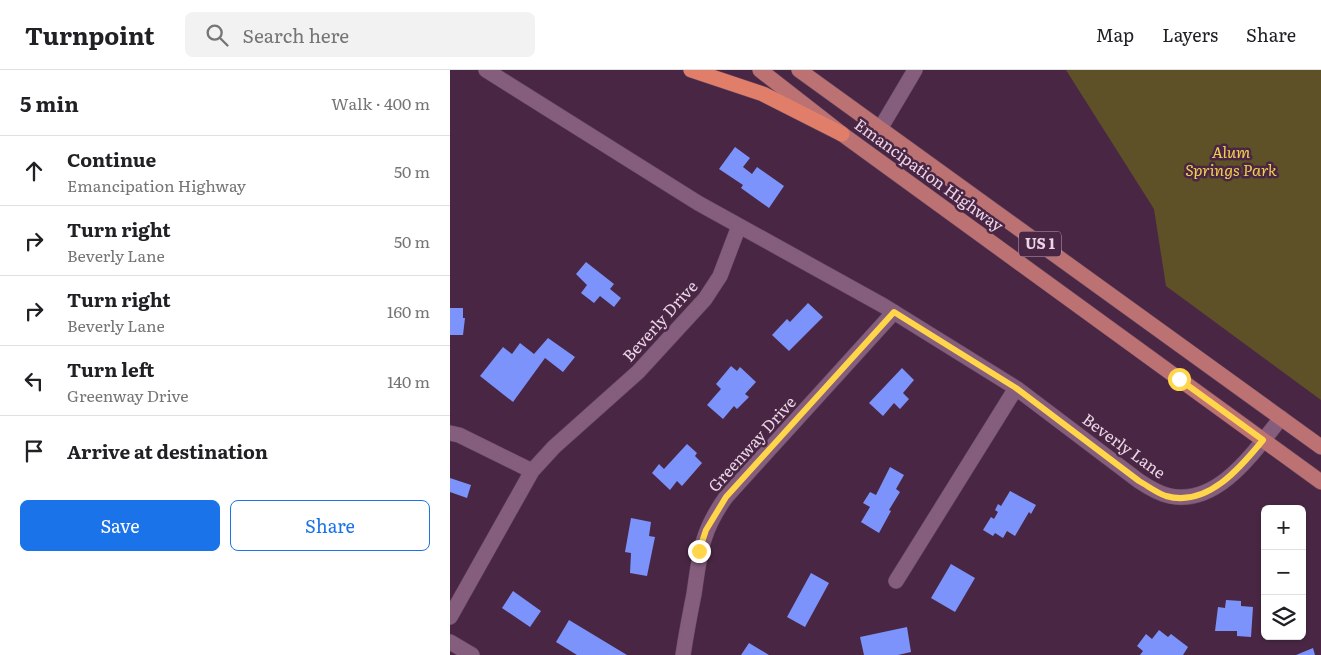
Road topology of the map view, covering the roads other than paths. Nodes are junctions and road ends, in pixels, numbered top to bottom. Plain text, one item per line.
1 (486, 70) edge
2 (691, 70) edge
3 (760, 70) edge
4 (799, 70) edge
5 (911, 71) edge
6 (880, 129) junction
7 (842, 134) junction
8 (739, 226) junction
9 (894, 312) junction
10 (1016, 388) junction
11 (1281, 418) junction
12 (450, 433) edge
13 (1263, 440) junction
14 (1321, 447) edge
15 (532, 471) junction
16 (1321, 482) edge
17 (896, 582) dead end
18 (450, 617) edge
19 (450, 642) edge
20 (472, 655) edge
21 (682, 655) edge

1 - 8 street
2 - 7 highway
3 - 7 main road, Emancipation Highway / US 1
4 - 6 main road, Emancipation Highway / US 1
5 - 6 street
6 - 11 main road, Emancipation Highway / US 1
7 - 13 main road, Emancipation Highway / US 1
8 - 9 street, Beverly Lane
8 - 15 street, Beverly Drive
9 - 10 street, Beverly Lane
9 - 21 street, Greenway Drive
10 - 13 street, Beverly Lane
10 - 17 street
11 - 13 street, Beverly Lane
11 - 14 main road, Emancipation Highway / US 1
12 - 15 street
13 - 16 main road, Emancipation Highway / US 1
15 - 18 street, Beverly Drive
19 - 20 street

